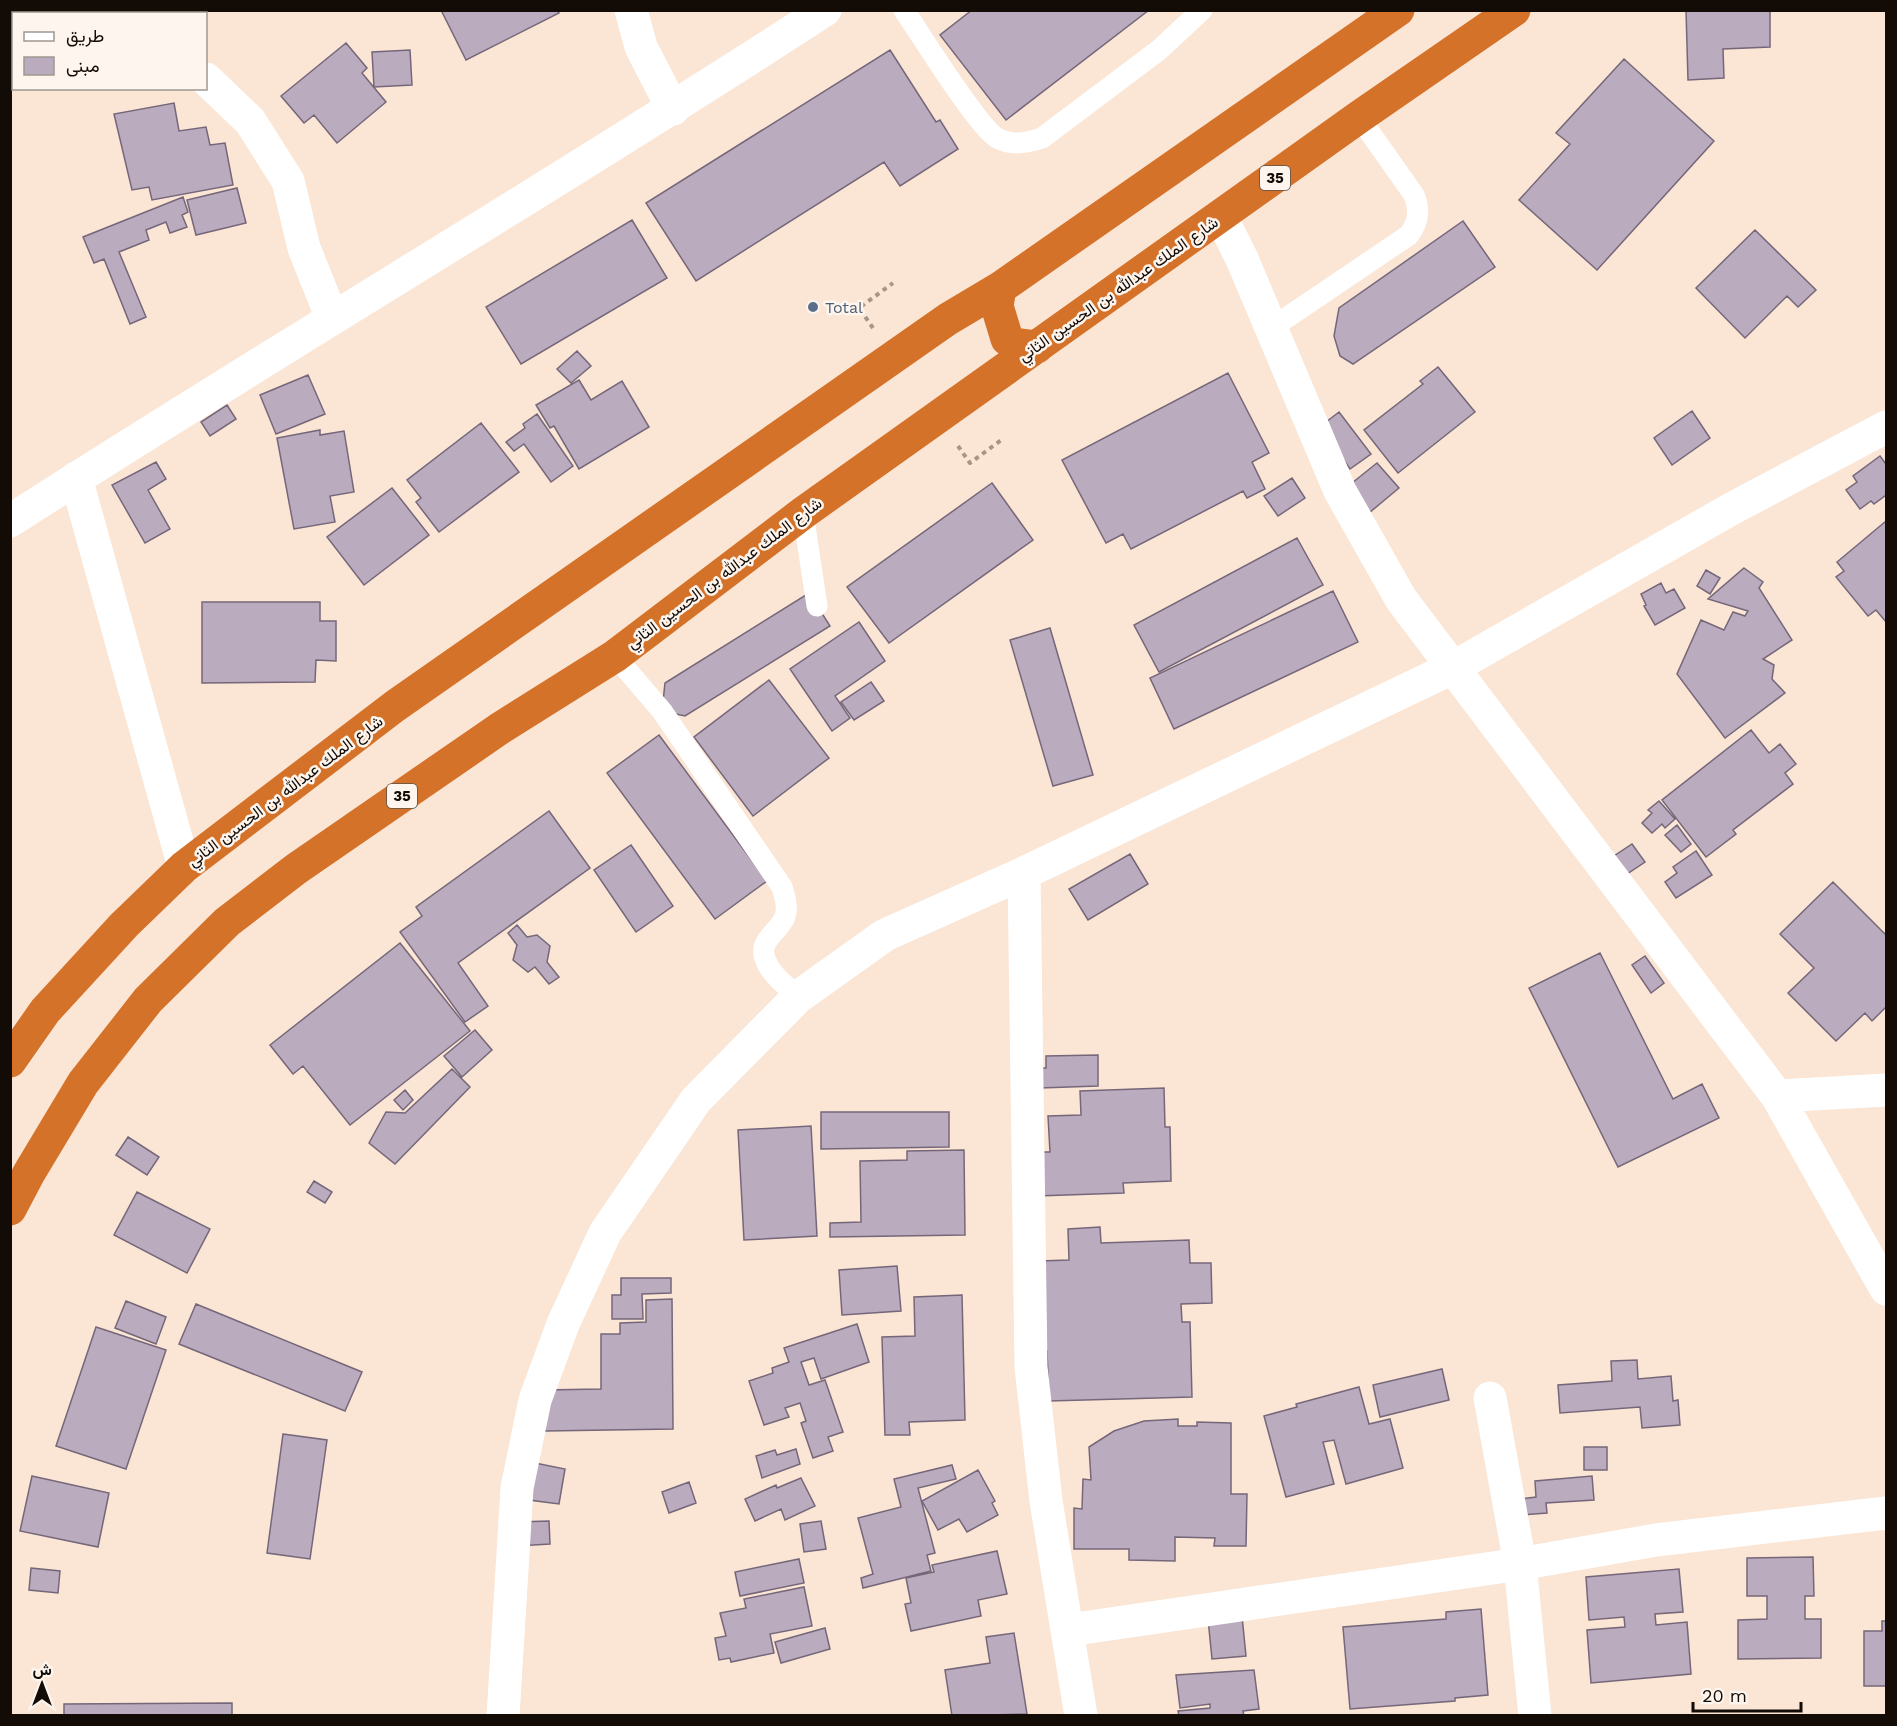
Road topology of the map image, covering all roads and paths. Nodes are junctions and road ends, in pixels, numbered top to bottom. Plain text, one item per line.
1 (631, 10) edge
2 (825, 10) edge
3 (903, 10) edge
4 (1202, 10) edge
5 (1398, 10) edge
6 (1514, 10) edge
7 (1373, 21) edge
8 (207, 80) edge
9 (673, 109) junction
10 (1359, 117) junction
11 (1221, 217) junction
12 (893, 283) dead end
13 (1000, 288) junction
14 (859, 308) dead end
15 (332, 318) junction
16 (1270, 329) junction
17 (1037, 346) junction
18 (1887, 427) edge
19 (1004, 438) dead end
20 (970, 463) dead end
21 (76, 478) junction
22 (803, 513) junction
23 (10, 520) edge
24 (818, 606) dead end
25 (615, 656) junction
26 (1454, 667) junction
27 (184, 867) junction
28 (1024, 873) junction
29 (798, 997) junction
30 (10, 1061) edge
31 (1887, 1090) edge
32 (1777, 1096) junction
33 (10, 1209) edge
34 (1887, 1289) edge
35 (1490, 1398) dead end
36 (1887, 1513) edge
37 (1520, 1564) junction
38 (1069, 1630) junction
39 (503, 1716) edge
40 (1080, 1716) edge
41 (1536, 1716) edge

1 - 9 street
2 - 9 street
3 - 4 lane
5 - 7 highway, شارع الملك عبدالله بن الحسين الثاني
6 - 10 highway, شارع الملك عبدالله بن الحسين الثاني / 35
7 - 13 highway, شارع الملك عبدالله بن الحسين الثاني
8 - 15 street
9 - 15 street
10 - 11 highway, شارع الملك عبدالله بن الحسين الثاني / 35
10 - 16 lane
11 - 16 street
11 - 17 highway, شارع الملك عبدالله بن الحسين الثاني / 35
12 - 14 path
13 - 17 highway
13 - 27 highway, شارع الملك عبدالله بن الحسين الثاني
15 - 21 street
16 - 26 street
17 - 22 highway, شارع الملك عبدالله بن الحسين الثاني / 35
18 - 26 street
19 - 20 path
21 - 23 street
21 - 27 street
22 - 24 lane
22 - 25 highway, شارع الملك عبدالله بن الحسين الثاني / 35
25 - 29 lane
25 - 33 highway, شارع الملك عبدالله بن الحسين الثاني / 35
26 - 28 street
26 - 32 street
27 - 30 highway, شارع الملك عبدالله بن الحسين الثاني
28 - 29 street
28 - 38 street
29 - 39 street
31 - 32 street
32 - 34 street
35 - 37 street
36 - 37 street
37 - 38 street
37 - 41 street
38 - 40 street

